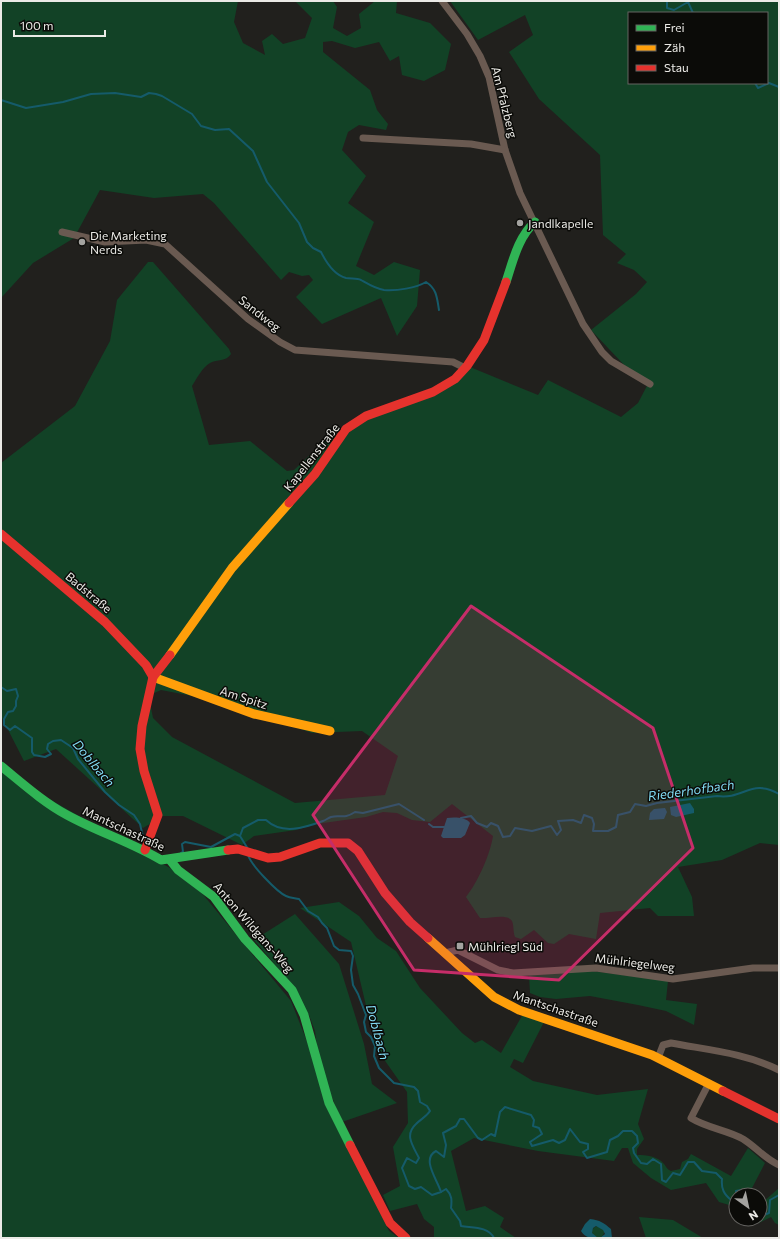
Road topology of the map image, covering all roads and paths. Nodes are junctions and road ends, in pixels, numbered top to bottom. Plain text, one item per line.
1 (442, 1) edge
2 (363, 138) dead end
3 (505, 150) junction
4 (535, 222) junction
5 (62, 232) dead end
6 (465, 368) junction
7 (650, 384) dead end
8 (1, 534) edge
9 (153, 677) junction
10 (330, 731) dead end
11 (1, 766) edge
12 (145, 850) junction
13 (170, 860) junction
14 (445, 953) junction
15 (779, 968) edge
16 (658, 1058) junction
17 (779, 1070) edge
18 (709, 1083) junction
19 (779, 1119) edge
20 (779, 1165) edge
21 (406, 1238) edge

1 - 3 street, Am Pfalzberg
2 - 3 street, Am Pfalzberg
3 - 4 street, Am Pfalzberg
4 - 6 street, Kapellenstraße
4 - 7 street
5 - 6 street, Sandweg
6 - 9 street, Kapellenstraße
8 - 9 street, Badstraße
9 - 10 street, Am Spitz
9 - 12 street, Kapellenstraße
11 - 12 street, Mantschastraße
12 - 13 street, Mantschastraße
13 - 14 street, Mantschastraße
13 - 21 street, Anton Wildgans-Weg
14 - 15 street, Mühlriegelweg
14 - 16 street, Mantschastraße
16 - 17 street
16 - 18 street, Mantschastraße
18 - 19 street, Mantschastraße
18 - 20 street

